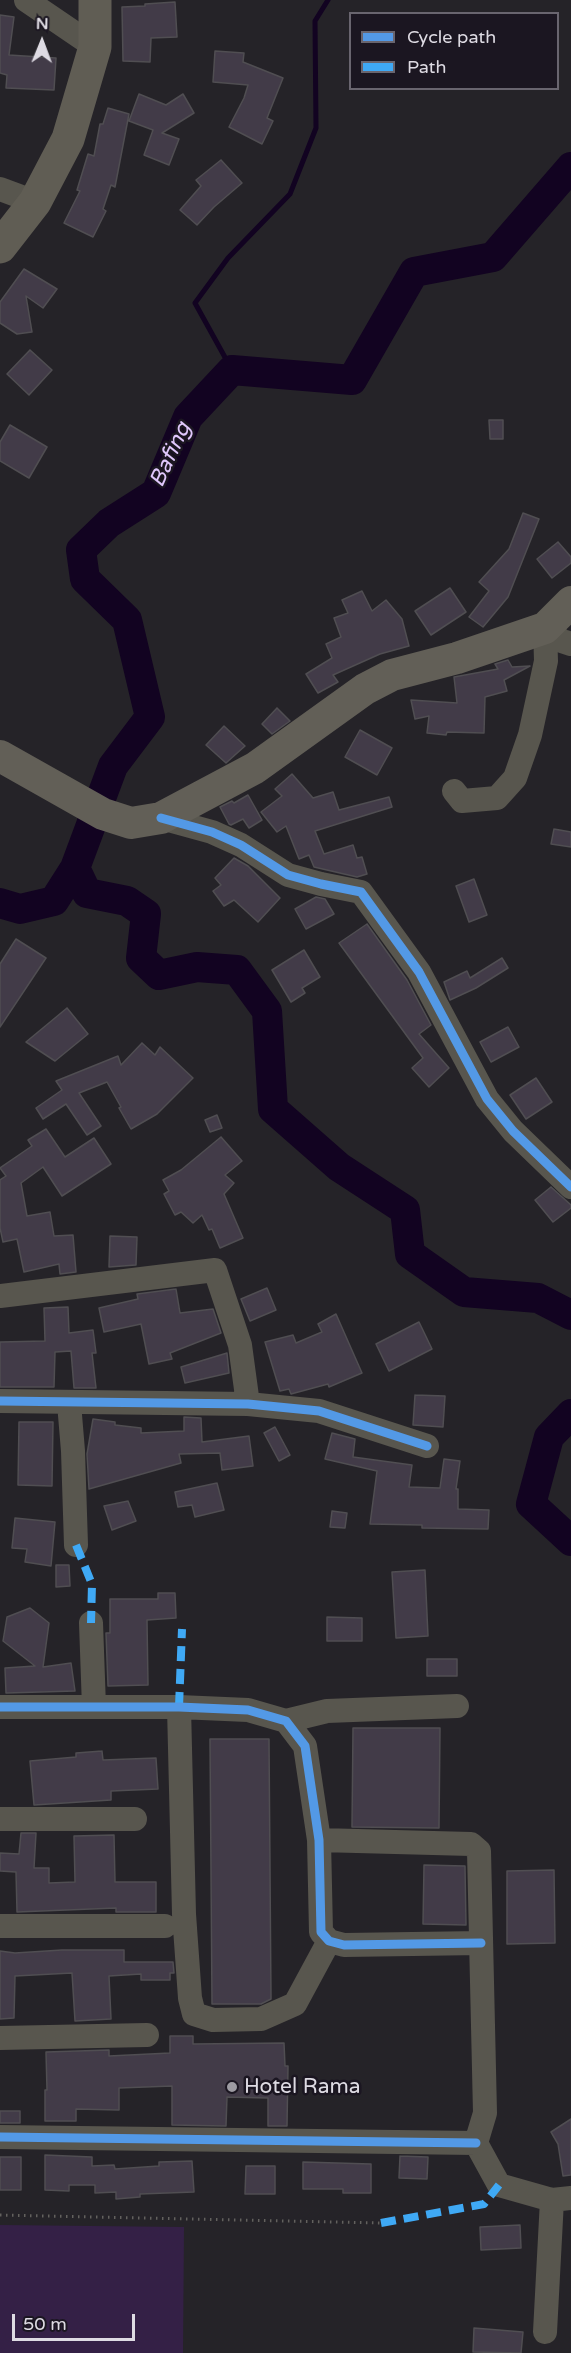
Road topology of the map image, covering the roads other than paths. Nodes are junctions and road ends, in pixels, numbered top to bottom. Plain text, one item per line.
1 (26, 0) edge
2 (95, 0) edge
3 (95, 47) junction
4 (0, 189) edge
5 (35, 202) junction
6 (0, 247) edge
7 (563, 611) edge
8 (571, 644) edge
9 (0, 756) edge
10 (454, 791) dead end
11 (161, 818) junction
12 (571, 1187) edge
13 (0, 1296) edge
14 (0, 1401) edge
15 (69, 1403) junction
16 (248, 1404) junction
17 (427, 1446) dead end
18 (76, 1545) dead end
19 (91, 1623) dead end
20 (457, 1706) dead end
21 (0, 1707) edge
22 (93, 1707) junction
23 (179, 1707) junction
24 (286, 1721) junction
25 (135, 1819) dead end
26 (0, 1820) edge
27 (319, 1840) junction
28 (0, 1926) edge
29 (165, 1926) dead end
30 (329, 1941) junction
31 (481, 1943) junction
32 (147, 2035) dead end
33 (0, 2038) edge
34 (0, 2137) edge
35 (476, 2143) junction
36 (562, 2199) edge
37 (545, 2332) dead end

1 - 3 street
2 - 3 highway
3 - 5 highway
4 - 5 street
5 - 6 highway
7 - 8 street
7 - 10 street
7 - 11 main road
9 - 11 main road
11 - 12 street
13 - 16 street
14 - 15 street
15 - 16 street
15 - 18 street
16 - 17 street
19 - 22 street
20 - 24 street
21 - 22 street
22 - 23 street
23 - 24 street
23 - 30 street
24 - 27 street
25 - 26 street
27 - 30 street
27 - 31 street
28 - 29 street
30 - 31 street
31 - 35 street
32 - 33 street
34 - 35 street
35 - 36 street
36 - 37 street

